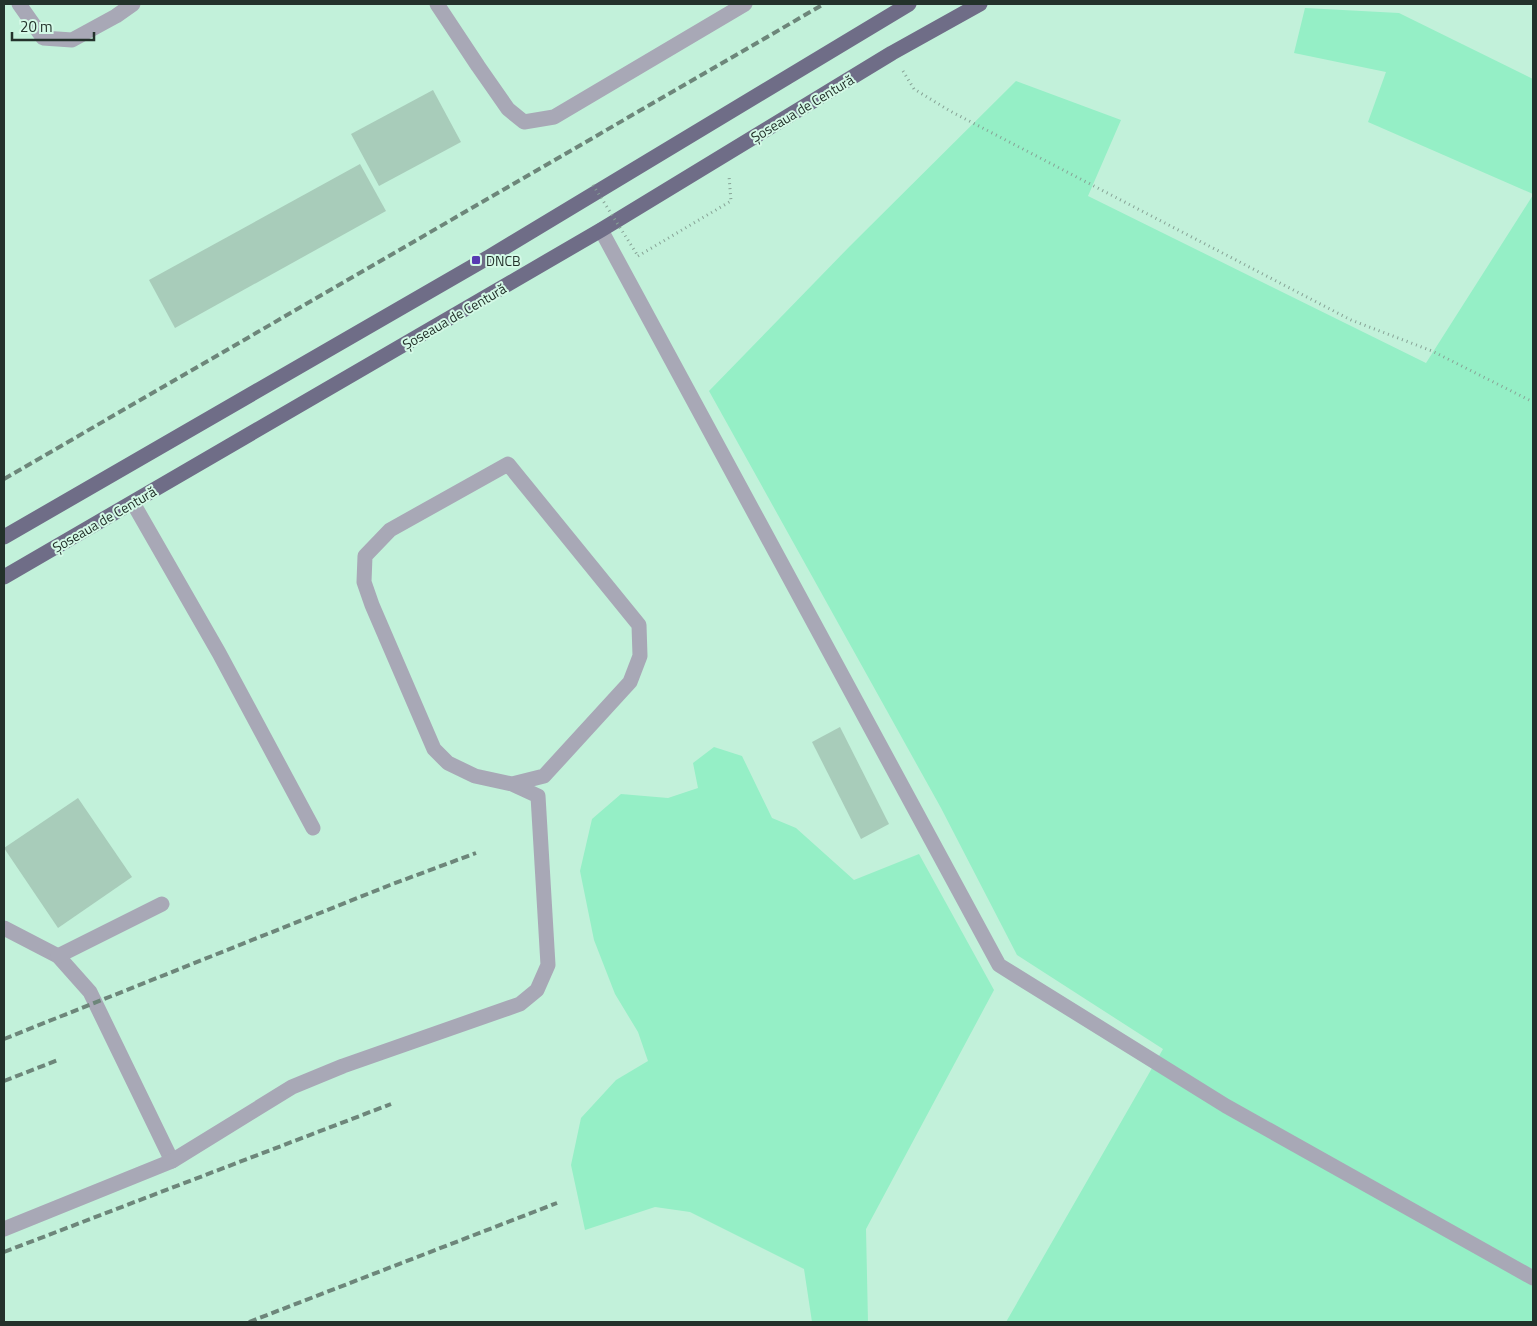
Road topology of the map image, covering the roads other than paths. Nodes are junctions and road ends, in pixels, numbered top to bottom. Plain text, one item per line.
1 (19, 4) edge
2 (133, 4) edge
3 (437, 4) edge
4 (745, 4) edge
5 (909, 4) edge
6 (980, 4) edge
7 (602, 230) junction
8 (133, 503) junction
9 (4, 537) edge
10 (4, 577) edge
11 (512, 784) junction
12 (313, 828) dead end
13 (162, 904) dead end
14 (4, 928) edge
15 (58, 956) junction
16 (172, 1161) junction
17 (4, 1229) edge
18 (1533, 1278) edge

1 - 2 lane
3 - 4 lane
5 - 9 main road
6 - 7 main road, Șoseaua de Centură
7 - 8 main road, Șoseaua de Centură
7 - 18 lane
8 - 10 main road, Șoseaua de Centură
8 - 12 lane
11 - 11 lane
11 - 16 lane
13 - 15 lane
14 - 15 lane
15 - 16 lane
16 - 17 lane

